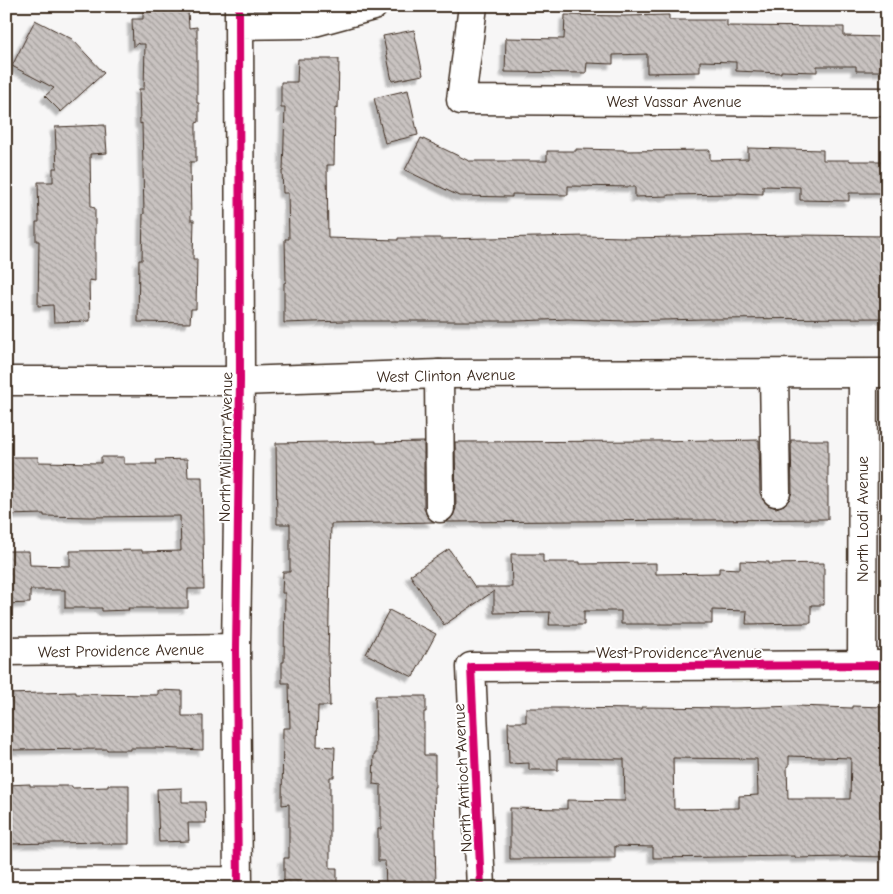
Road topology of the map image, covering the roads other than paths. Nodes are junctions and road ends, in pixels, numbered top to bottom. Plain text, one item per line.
1 (373, 6) edge
2 (473, 6) edge
3 (239, 16) edge
4 (887, 102) edge
5 (439, 374) junction
6 (774, 374) junction
7 (875, 374) edge
8 (6, 381) edge
9 (240, 381) junction
10 (776, 492) dead end
11 (440, 508) dead end
12 (236, 648) junction
13 (6, 651) edge
14 (874, 665) edge
15 (471, 666) joint
16 (6, 882) edge
17 (238, 884) edge
18 (481, 888) edge

1 - 3 street
2 - 4 street, West Vassar Avenue
3 - 9 street, North Milburn Avenue
5 - 6 street, West Clinton Avenue
5 - 9 street, West Clinton Avenue
5 - 11 street
6 - 7 street, West Clinton Avenue
6 - 10 street
7 - 14 street, North Lodi Avenue
8 - 9 street, West Clinton Avenue
9 - 12 street, North Milburn Avenue
12 - 13 street, West Providence Avenue
12 - 17 street, North Milburn Avenue
14 - 15 street, West Providence Avenue
15 - 18 street, North Antioch Avenue
16 - 17 street

